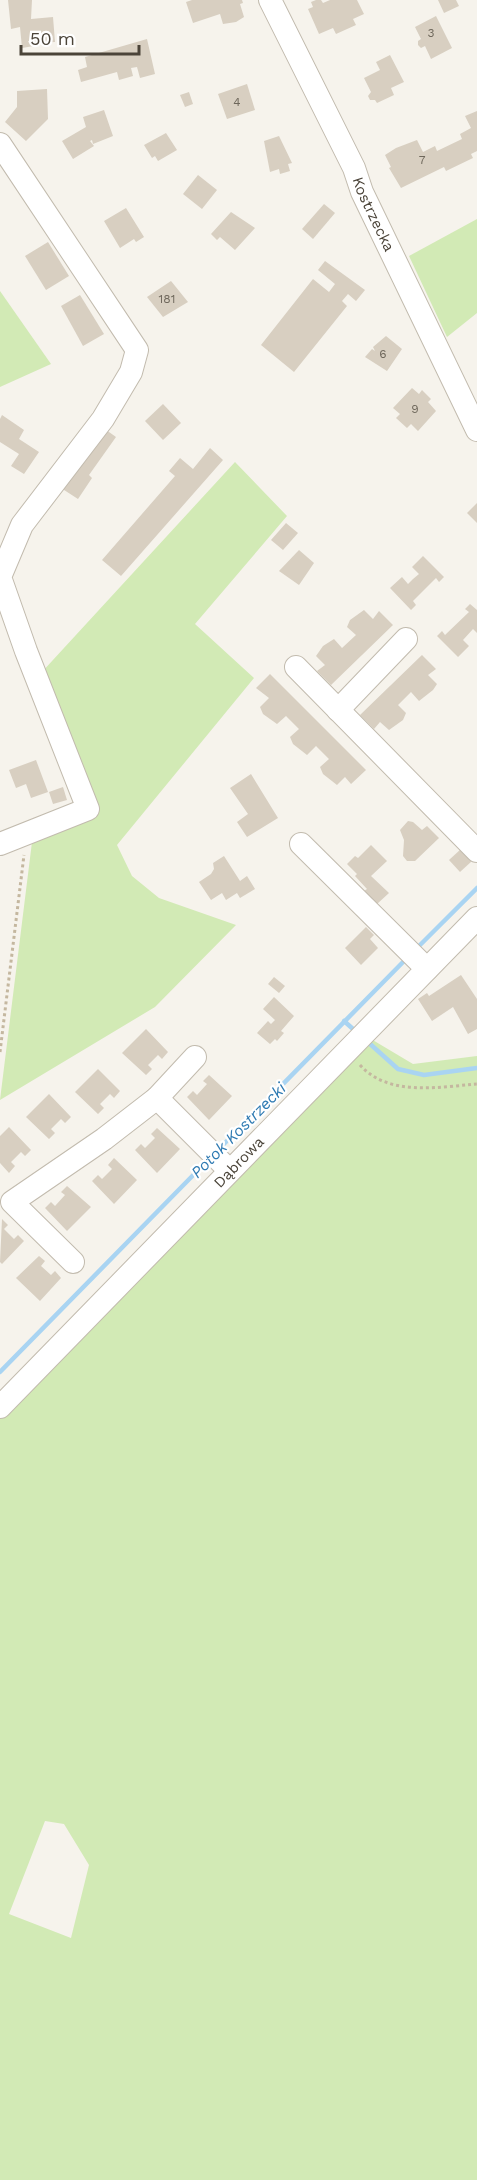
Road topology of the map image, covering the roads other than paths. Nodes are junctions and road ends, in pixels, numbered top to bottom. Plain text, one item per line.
1 (270, 0) edge
2 (0, 144) edge
3 (477, 430) edge
4 (0, 577) edge
5 (406, 639) dead end
6 (296, 668) dead end
7 (338, 710) junction
8 (0, 844) edge
9 (301, 844) dead end
10 (477, 851) edge
11 (477, 918) edge
12 (417, 958) junction
13 (195, 1057) dead end
14 (157, 1098) junction
15 (219, 1160) junction
16 (6, 1197) edge
17 (73, 1262) dead end
18 (0, 1407) edge

1 - 3 street, Kostrzecka
2 - 4 street
4 - 8 street
5 - 7 street
6 - 7 street
7 - 10 street
9 - 12 street
11 - 12 street, Dąbrowa
12 - 15 street, Dąbrowa
13 - 14 street
14 - 15 street
14 - 16 street
15 - 18 street, Dąbrowa
16 - 17 street

